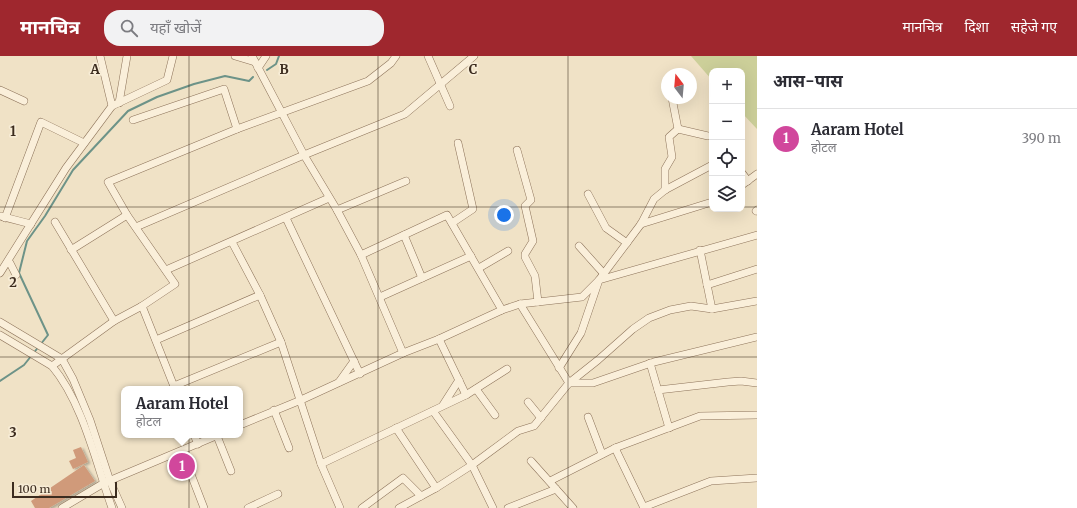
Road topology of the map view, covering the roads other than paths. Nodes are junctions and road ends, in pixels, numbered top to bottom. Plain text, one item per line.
1 (100, 56) edge
2 (127, 56) edge
3 (173, 56) edge
4 (235, 56) edge
5 (266, 56) edge
6 (396, 56) edge
7 (428, 56) edge
8 (471, 57) edge
9 (255, 62) edge
10 (441, 84) junction
11 (0, 90) edge
12 (24, 101) dead end
13 (673, 104) edge
14 (116, 105) junction
15 (450, 106) dead end
16 (280, 112) junction
17 (133, 120) dead end
18 (237, 129) junction
19 (678, 129) junction
20 (708, 136) dead end
21 (84, 143) junction
22 (458, 143) dead end
23 (517, 150) dead end
24 (304, 155) junction
25 (709, 166) edge
26 (757, 174) edge
27 (406, 181) dead end
28 (745, 183) edge
29 (665, 190) junction
30 (588, 194) dead end
31 (329, 198) junction
32 (709, 203) edge
33 (337, 210) junction
34 (127, 215) junction
35 (3, 217) edge
36 (286, 218) junction
37 (54, 222) dead end
38 (452, 223) junction
39 (31, 224) junction
40 (641, 224) junction
41 (136, 227) junction
42 (404, 235) junction
43 (757, 235) edge
44 (232, 242) junction
45 (626, 243) junction
46 (579, 246) dead end
47 (71, 250) junction
48 (700, 250) junction
49 (508, 251) dead end
50 (361, 255) junction
51 (471, 256) junction
52 (8, 262) junction
53 (479, 268) junction
54 (757, 269) edge
55 (166, 270) junction
56 (0, 273) edge
57 (16, 275) dead end
58 (602, 277) junction
59 (422, 278) junction
60 (707, 285) junction
61 (260, 295) junction
62 (380, 297) junction
63 (757, 301) edge
64 (538, 302) junction
65 (520, 304) junction
66 (142, 306) junction
67 (712, 309) junction
68 (502, 310) junction
69 (114, 321) junction
70 (0, 322) edge
71 (0, 335) edge
72 (757, 337) edge
73 (439, 339) junction
74 (156, 340) junction
75 (281, 342) junction
76 (403, 353) junction
77 (62, 359) junction
78 (354, 361) junction
79 (650, 363) junction
80 (52, 366) junction
81 (507, 369) dead end
82 (561, 370) junction
83 (360, 374) junction
84 (459, 380) junction
85 (338, 383) junction
86 (569, 383) junction
87 (757, 383) edge
88 (174, 386) edge
89 (176, 386) edge
90 (476, 389) junction
91 (658, 390) junction
92 (466, 395) junction
93 (301, 400) junction
94 (528, 402) dead end
95 (442, 406) junction
96 (274, 410) junction
97 (433, 411) junction
98 (495, 415) dead end
99 (757, 415) edge
100 (588, 417) dead end
101 (540, 418) junction
102 (243, 424) edge
103 (396, 428) junction
104 (669, 428) junction
105 (195, 438) edge
106 (211, 438) edge
107 (219, 438) edge
108 (198, 444) junction
109 (289, 448) dead end
110 (615, 448) junction
111 (182, 451) junction
112 (602, 454) junction
113 (531, 462) dead end
114 (321, 464) junction
115 (472, 465) junction
116 (231, 471) dead end
117 (757, 478) edge
118 (550, 481) junction
119 (107, 482) junction
120 (436, 488) junction
121 (556, 490) junction
122 (278, 494) dead end
123 (421, 496) junction
124 (492, 506) edge
125 (644, 507) edge
126 (62, 508) edge
127 (112, 508) edge
128 (122, 508) edge
129 (204, 508) edge
130 (248, 508) edge
131 (340, 508) edge
132 (362, 508) edge
133 (399, 508) edge
134 (510, 508) edge
135 (573, 508) edge

1 - 14 street
2 - 14 street
3 - 14 street
4 - 9 street
5 - 9 street
6 - 16 street
7 - 10 street
8 - 10 street
9 - 16 street
10 - 15 street
10 - 24 street
11 - 12 street
13 - 19 street
14 - 21 street
16 - 18 street
16 - 24 street
17 - 18 street
18 - 34 street
19 - 20 street
19 - 29 street
21 - 35 street
21 - 39 street
22 - 38 street
23 - 64 street
24 - 31 street
24 - 41 street
25 - 29 street
26 - 28 street
27 - 33 street
29 - 40 street
30 - 45 street
31 - 33 street
31 - 36 street
32 - 40 street
33 - 50 street
34 - 41 street
34 - 47 street
35 - 39 street
36 - 44 street
36 - 78 street
37 - 47 street
38 - 42 street
38 - 51 street
39 - 52 street
40 - 45 street
41 - 55 street
42 - 50 street
42 - 59 street
43 - 48 street
44 - 55 street
44 - 61 street
45 - 58 street
46 - 58 street
47 - 69 street
48 - 58 street
48 - 60 street
49 - 53 street
50 - 62 street
51 - 53 street
51 - 59 street
52 - 56 street
52 - 57 street
53 - 68 street
54 - 60 street
55 - 66 street
58 - 64 street
58 - 82 street
59 - 62 street
60 - 67 street
61 - 74 street
61 - 75 street
62 - 76 street
63 - 67 street
64 - 65 street
65 - 68 street
65 - 82 street
66 - 69 street
66 - 74 street
67 - 86 street
68 - 73 street
69 - 77 street
70 - 77 street
71 - 80 street
72 - 79 street
73 - 76 street
73 - 84 street
74 - 88 street
75 - 89 street
75 - 93 street
76 - 83 street
77 - 80 street
77 - 119 street
78 - 83 street
78 - 85 street
79 - 86 street
79 - 91 street
80 - 119 street
81 - 90 street
82 - 86 street
83 - 85 street
84 - 92 street
84 - 95 street
85 - 93 street
86 - 101 street
87 - 91 street
90 - 92 street
90 - 98 street
91 - 104 street
92 - 95 street
93 - 96 street
93 - 114 street
94 - 101 street
95 - 97 street
96 - 102 street
96 - 109 street
97 - 103 street
97 - 115 street
99 - 104 street
100 - 112 street
101 - 115 street
103 - 114 street
103 - 120 street
104 - 110 street
105 - 108 street
106 - 108 street
107 - 116 street
108 - 111 street
110 - 112 street
110 - 125 street
111 - 119 street
111 - 129 street
112 - 118 street
113 - 118 street
114 - 131 street
115 - 120 street
115 - 124 street
117 - 125 street
118 - 121 street
119 - 126 street
119 - 127 street
119 - 128 street
120 - 123 street
121 - 134 street
121 - 135 street
122 - 130 street
123 - 132 street
123 - 133 street

